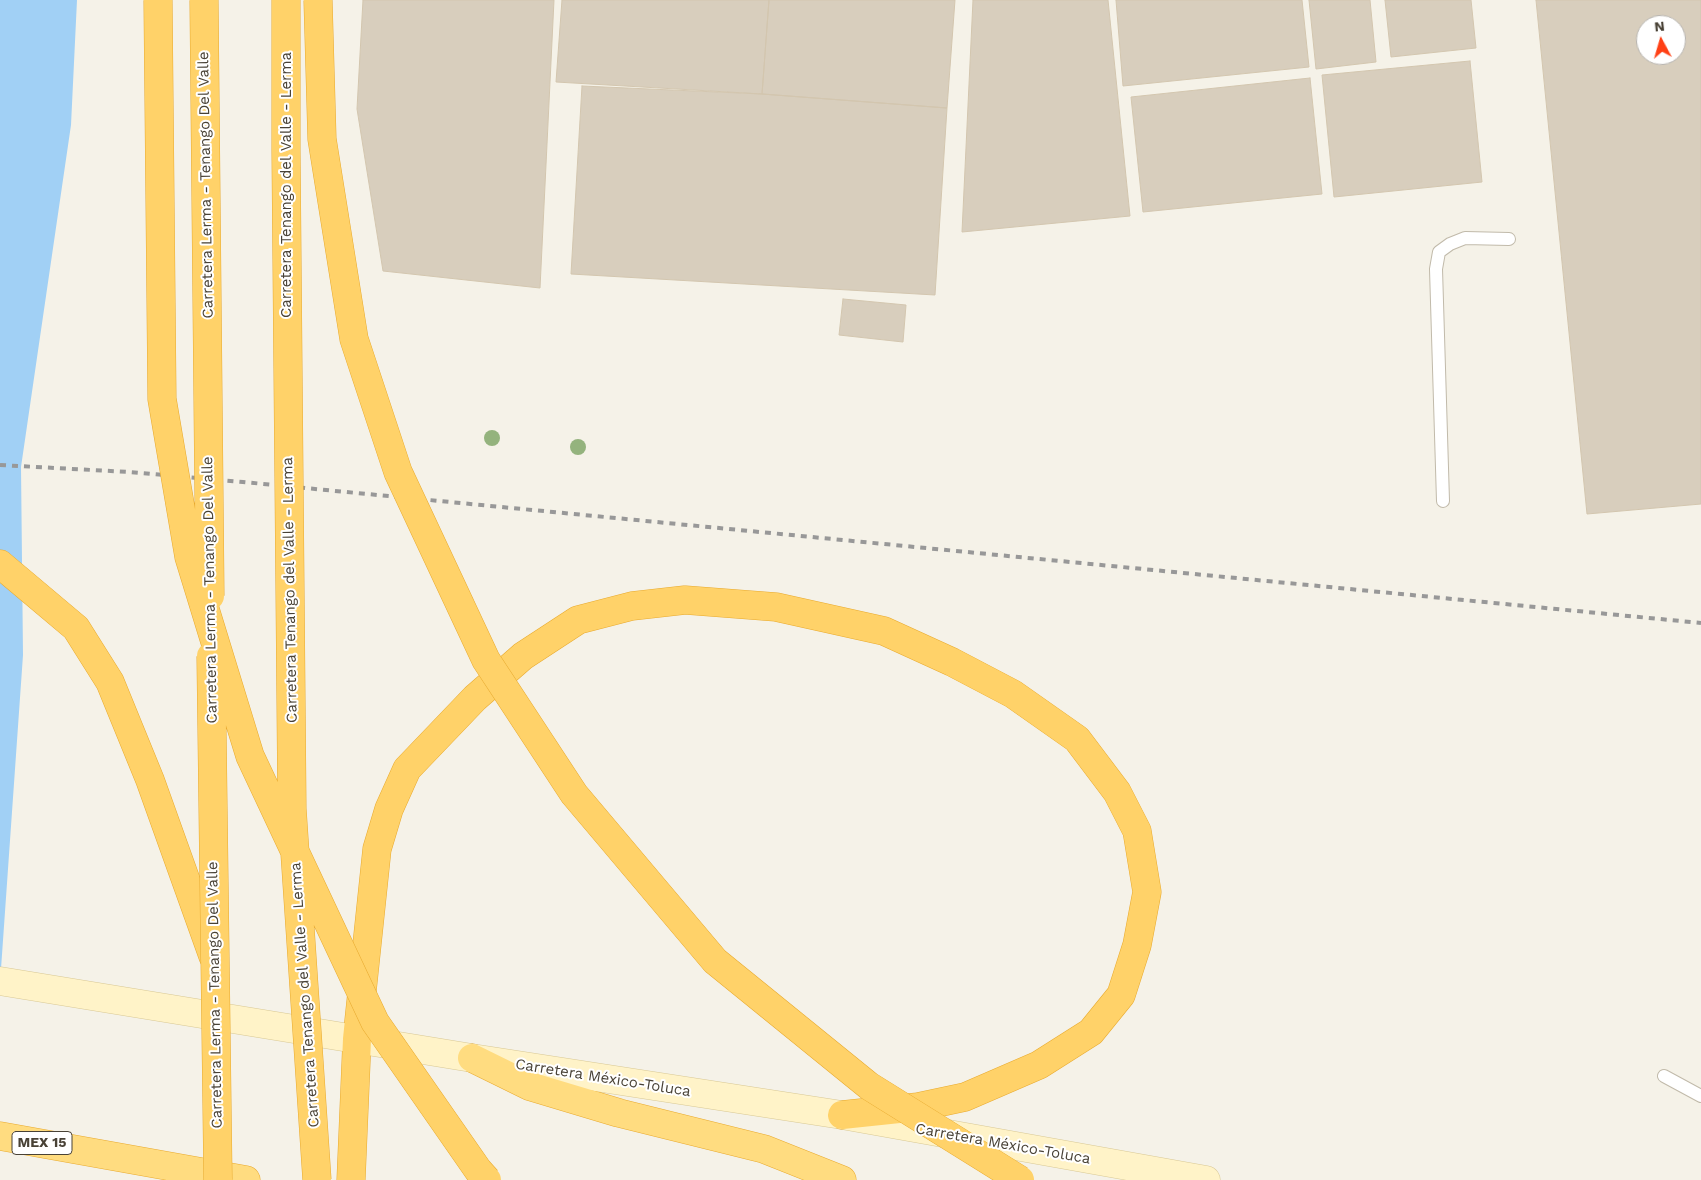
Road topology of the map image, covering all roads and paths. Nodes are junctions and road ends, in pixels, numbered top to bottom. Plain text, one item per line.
1 (158, 0) edge
2 (204, 0) edge
3 (286, 0) edge
4 (318, 0) edge
5 (1509, 239) dead end
6 (1443, 502) dead end
7 (0, 564) edge
8 (214, 957) junction
9 (0, 981) edge
10 (357, 1039) junction
11 (472, 1058) junction
12 (1664, 1076) dead end
13 (1701, 1096) edge
14 (842, 1115) junction
15 (0, 1136) edge
16 (218, 1180) edge
17 (246, 1180) edge
18 (317, 1180) edge
19 (351, 1180) edge
20 (488, 1180) edge
21 (842, 1180) edge
22 (1020, 1180) edge
23 (1206, 1180) edge

1 - 20 highway, bridge
2 - 8 highway, Carretera Lerma - Tenango Del Valle, bridge
3 - 18 highway, Carretera Tenango del Valle - Lerma, bridge
4 - 22 highway, bridge
5 - 6 lane
7 - 8 highway
8 - 16 highway, Carretera Lerma - Tenango Del Valle, bridge
9 - 10 main road, Carretera México-Toluca, bridge
10 - 11 main road, Carretera México-Toluca
10 - 14 highway, bridge
10 - 19 highway
11 - 14 main road, Carretera México-Toluca
11 - 21 highway
12 - 13 lane
14 - 23 main road, Carretera México-Toluca
15 - 17 highway, MEX 15

